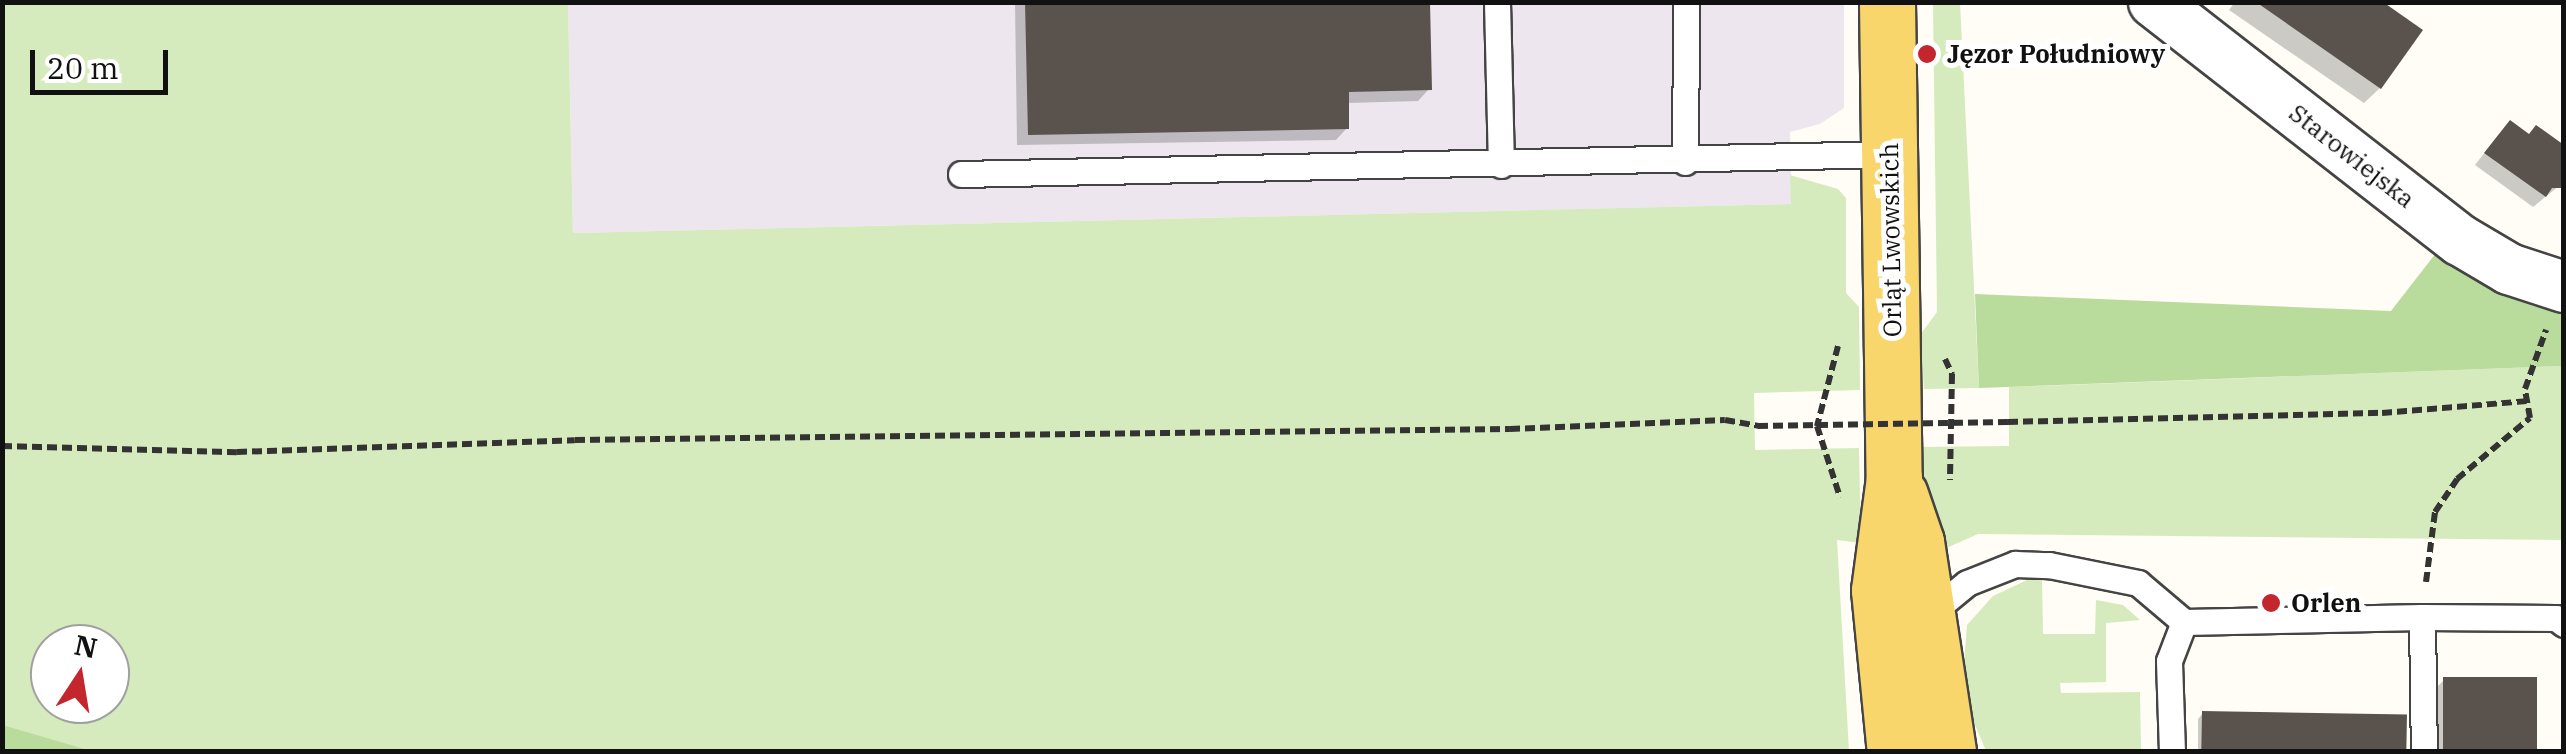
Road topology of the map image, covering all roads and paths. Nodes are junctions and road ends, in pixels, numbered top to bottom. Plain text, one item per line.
1 (1496, 2) edge
2 (1686, 2) edge
3 (1887, 2) edge
4 (2154, 2) edge
5 (1889, 154) junction
6 (1685, 162) junction
7 (1502, 166) junction
8 (961, 174) dead end
9 (2562, 287) edge
10 (2527, 400) junction
11 (2, 446) edge
12 (1894, 478) junction
13 (2422, 617) junction
14 (1924, 618) junction
15 (2184, 622) junction
16 (2564, 624) edge
17 (1935, 747) edge
18 (2172, 752) edge
19 (2424, 752) edge

1 - 7 lane
2 - 6 lane
3 - 5 main road, Orląt Lwowskich
4 - 9 street, Starowiejska
5 - 6 lane
5 - 12 main road, Orląt Lwowskich
6 - 7 lane
7 - 8 lane
9 - 10 path
10 - 11 path, bridge
10 - 13 path
12 - 14 main road, Orląt Lwowskich
12 - 17 main road, Orląt Lwowskich
13 - 15 lane
13 - 16 lane
13 - 19 lane
14 - 15 lane
14 - 17 main road, Orląt Lwowskich
15 - 18 lane

